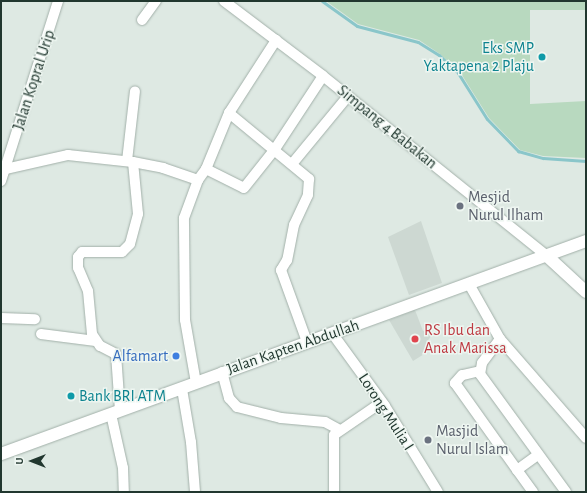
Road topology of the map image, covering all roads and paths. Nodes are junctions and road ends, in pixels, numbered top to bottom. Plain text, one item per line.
1 (58, 1) edge
2 (156, 1) edge
3 (224, 1) edge
4 (142, 20) dead end
5 (276, 40) junction
6 (323, 76) junction
7 (135, 91) dead end
8 (348, 96) junction
9 (229, 113) junction
10 (275, 149) junction
11 (130, 161) junction
12 (292, 164) junction
13 (206, 169) junction
14 (3, 170) edge
15 (198, 180) junction
16 (1, 181) edge
17 (586, 241) edge
18 (547, 256) junction
19 (469, 284) junction
20 (586, 292) edge
21 (1, 318) edge
22 (35, 319) dead end
23 (332, 333) junction
24 (41, 334) dead end
25 (500, 338) junction
26 (96, 341) junction
27 (308, 342) junction
28 (480, 371) junction
29 (222, 372) junction
30 (196, 383) junction
31 (182, 389) junction
32 (382, 402) junction
33 (116, 412) junction
34 (338, 430) junction
35 (586, 438) edge
36 (1, 454) edge
37 (538, 455) junction
38 (517, 470) junction
39 (124, 492) edge
40 (195, 492) edge
41 (334, 492) edge
42 (438, 492) edge
43 (533, 492) edge
44 (566, 492) edge

1 - 14 street, Jalan Kopral Urip
2 - 4 street
3 - 5 street, Simpang 4 Babakan
5 - 6 street, Simpang 4 Babakan
5 - 9 street
6 - 8 street, Simpang 4 Babakan
6 - 10 street
7 - 11 street
8 - 12 street
8 - 18 street, Simpang 4 Babakan
9 - 10 street
9 - 13 street
10 - 12 street
10 - 13 street
11 - 14 street
11 - 15 street
11 - 26 street
12 - 27 street
13 - 15 street
14 - 16 street, Jalan Kopral Urip
15 - 30 street
17 - 18 main road, Jalan Kapten Abdullah
18 - 19 main road, Jalan Kapten Abdullah
18 - 20 main road
19 - 23 main road, Jalan Kapten Abdullah
19 - 25 street
21 - 22 street
23 - 27 main road, Jalan Kapten Abdullah
23 - 32 street, Lorong Mulia I
24 - 26 street
25 - 28 street
25 - 35 street
26 - 33 street
27 - 29 main road, Jalan Kapten Abdullah
28 - 37 street
28 - 38 street
29 - 30 main road, Jalan Kapten Abdullah
29 - 34 street
30 - 31 main road, Jalan Kapten Abdullah
31 - 33 main road, Jalan Kapten Abdullah
31 - 40 street
32 - 34 street
32 - 42 street, Lorong Mulia I
33 - 36 main road, Jalan Kapten Abdullah
33 - 39 street
34 - 41 street
37 - 38 street
37 - 44 street
38 - 43 street

